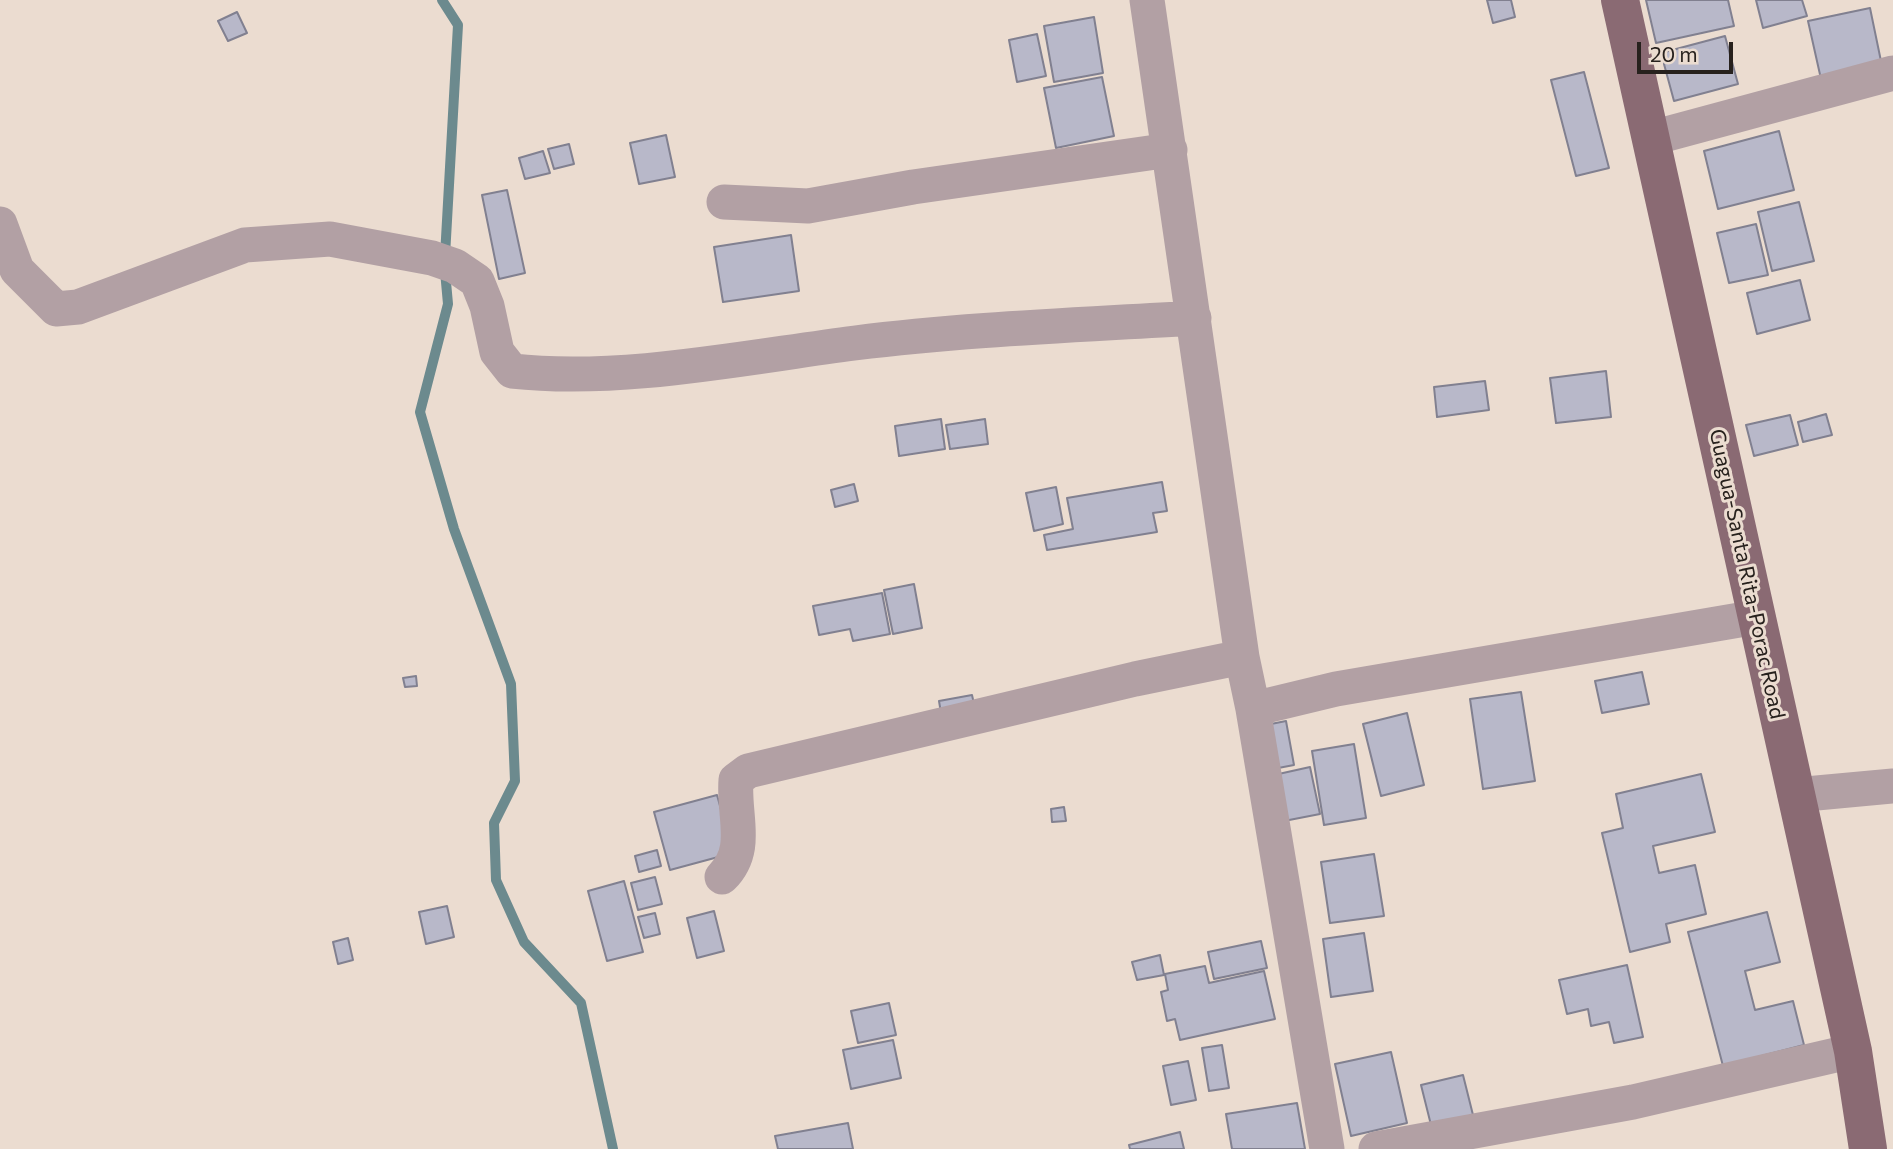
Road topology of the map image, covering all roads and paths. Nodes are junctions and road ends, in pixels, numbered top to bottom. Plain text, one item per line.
1 (1147, 0) edge
2 (1620, 0) edge
3 (1893, 73) edge
4 (1652, 138) junction
5 (1170, 150) junction
6 (724, 202) dead end
7 (0, 223) edge
8 (1194, 318) junction
9 (1757, 617) junction
10 (1242, 657) junction
11 (1254, 709) junction
12 (1893, 786) edge
13 (1795, 795) junction
14 (722, 877) dead end
15 (1853, 1051) junction
16 (1327, 1149) edge
17 (1376, 1149) edge
18 (1868, 1149) edge

1 - 5 street
2 - 4 main road, Guagua-Santa Rita-Porac Road
3 - 4 street
4 - 9 main road, Guagua-Santa Rita-Porac Road
5 - 6 street
5 - 8 street
7 - 8 street
8 - 10 street
9 - 11 street
9 - 13 main road, Guagua-Santa Rita-Porac Road
10 - 11 street
10 - 14 street
11 - 16 street
12 - 13 street
13 - 15 main road, Guagua-Santa Rita-Porac Road
15 - 17 street
15 - 18 main road, Guagua-Santa Rita-Porac Road

